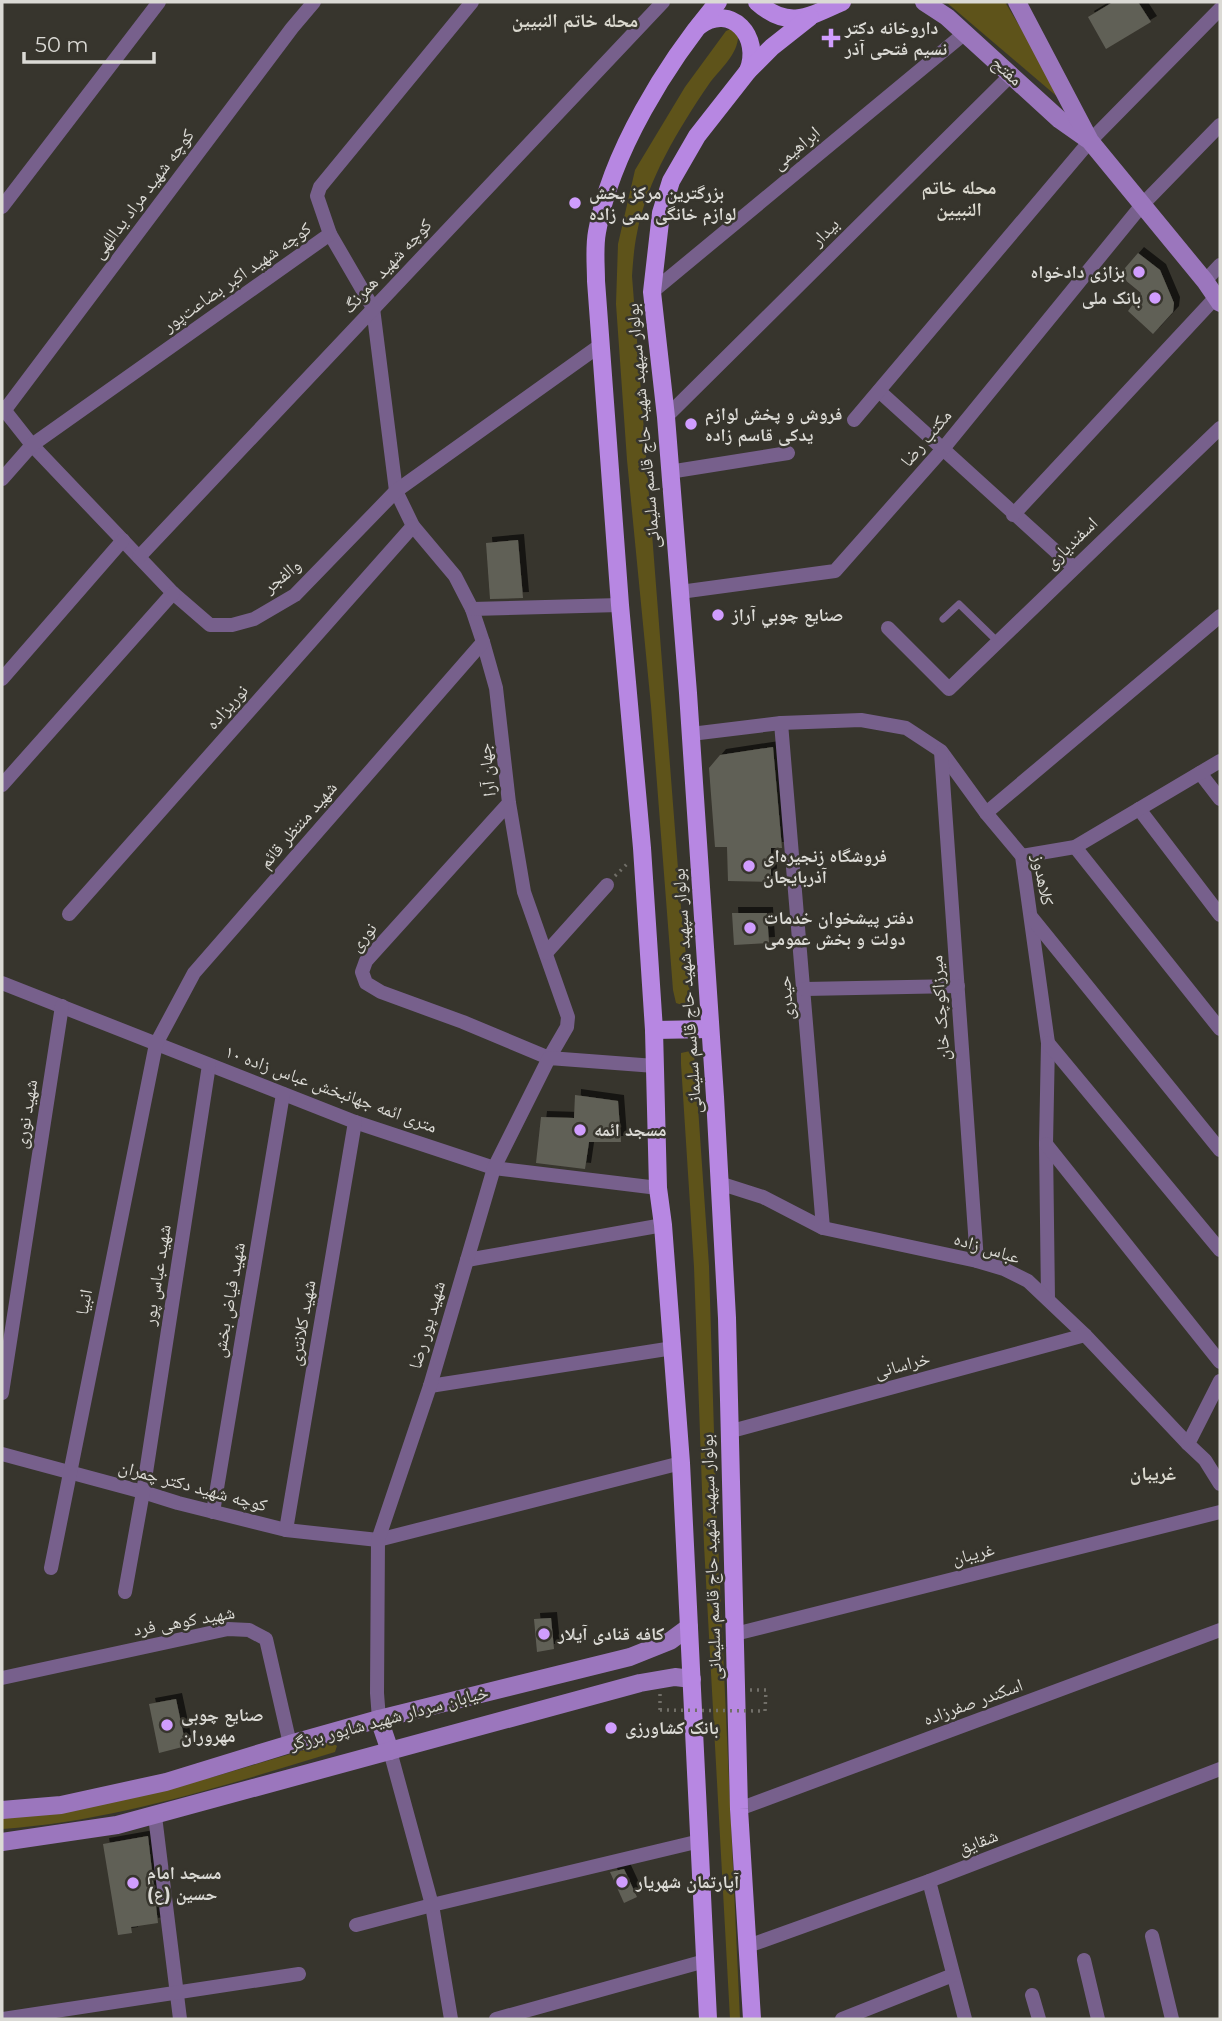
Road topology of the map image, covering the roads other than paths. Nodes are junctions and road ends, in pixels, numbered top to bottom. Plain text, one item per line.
1 (159, 2) edge
2 (314, 2) edge
3 (472, 2) edge
4 (663, 2) edge
5 (718, 2) edge
6 (757, 2) edge
7 (842, 2) edge
8 (1017, 2) edge
9 (929, 3) edge
10 (1220, 9) edge
11 (810, 16) junction
12 (693, 32) junction
13 (965, 33) junction
14 (748, 71) junction
15 (1011, 75) junction
16 (1220, 125) edge
17 (1090, 141) junction
18 (1142, 205) junction
19 (2, 207) edge
20 (330, 234) junction
21 (1220, 265) edge
22 (1205, 281) junction
23 (652, 292) junction
24 (1218, 300) edge
25 (373, 308) junction
26 (602, 344) junction
27 (879, 391) junction
28 (3, 409) edge
29 (666, 417) junction
30 (854, 420) dead end
31 (1220, 428) edge
32 (32, 445) junction
33 (942, 450) junction
34 (788, 453) dead end
35 (669, 472) junction
36 (2, 479) edge
37 (396, 491) junction
38 (1013, 514) junction
39 (413, 526) junction
40 (123, 540) junction
41 (139, 557) junction
42 (1073, 567) junction
43 (680, 592) junction
44 (173, 593) junction
45 (620, 605) junction
46 (472, 609) junction
47 (1220, 616) edge
48 (943, 619) dead end
49 (888, 628) dead end
50 (997, 641) junction
51 (483, 642) junction
52 (2, 679) edge
53 (781, 723) junction
54 (691, 734) junction
55 (941, 751) junction
56 (1220, 761) edge
57 (1200, 774) junction
58 (2, 785) edge
59 (1220, 799) edge
60 (509, 803) junction
61 (1139, 809) junction
62 (986, 813) junction
63 (1075, 847) junction
64 (1022, 856) junction
65 (607, 885) dead end
66 (69, 914) dead end
67 (1220, 915) edge
68 (1031, 917) junction
69 (547, 953) junction
70 (2, 983) edge
71 (958, 986) junction
72 (805, 989) junction
73 (62, 1006) junction
74 (710, 1029) junction
75 (1220, 1029) edge
76 (654, 1030) junction
77 (1048, 1043) junction
78 (156, 1044) junction
79 (549, 1058) junction
80 (209, 1065) junction
81 (655, 1066) junction
82 (283, 1094) junction
83 (355, 1122) junction
84 (1046, 1144) junction
85 (1220, 1150) edge
86 (494, 1168) junction
87 (719, 1183) junction
88 (658, 1188) junction
89 (663, 1225) junction
90 (823, 1228) junction
91 (1220, 1250) edge
92 (467, 1260) junction
93 (978, 1261) junction
94 (1048, 1300) junction
95 (1085, 1335) junction
96 (673, 1348) junction
97 (1220, 1362) edge
98 (1220, 1381) edge
99 (430, 1387) junction
100 (2, 1393) edge
101 (728, 1432) junction
102 (1188, 1444) junction
103 (2, 1454) edge
104 (681, 1463) junction
105 (69, 1474) junction
106 (1220, 1484) edge
107 (144, 1492) junction
108 (212, 1512) junction
109 (1220, 1512) edge
110 (286, 1530) junction
111 (377, 1540) junction
112 (51, 1568) dead end
113 (125, 1592) dead end
114 (689, 1626) junction
115 (1220, 1630) edge
116 (735, 1634) junction
117 (630, 1657) junction
118 (2, 1678) edge
119 (692, 1679) junction
120 (640, 1683) junction
121 (379, 1719) junction
122 (290, 1744) junction
123 (390, 1751) junction
124 (1220, 1769) edge
125 (739, 1809) junction
126 (2, 1810) edge
127 (155, 1816) junction
128 (700, 1841) junction
129 (2, 1842) edge
130 (929, 1881) junction
131 (432, 1905) junction
132 (356, 1926) dead end
133 (1153, 1936) dead end
134 (748, 1946) junction
135 (1084, 1959) dead end
136 (705, 1961) junction
137 (299, 1974) dead end
138 (953, 1975) junction
139 (176, 1992) junction
140 (1032, 1995) dead end
141 (3, 2019) edge
142 (180, 2019) edge
143 (451, 2019) edge
144 (496, 2019) edge
145 (708, 2019) edge
146 (752, 2019) edge
147 (842, 2019) edge
148 (965, 2019) edge
149 (1039, 2019) edge
150 (1098, 2019) edge
151 (1172, 2019) edge

1 - 19 street
2 - 28 street, کوچه شهید مراد یداللهی
3 - 20 street, کوچه شهید اکبر بضاعت‌پور
4 - 25 street, کوچه شهید همرنگ
5 - 12 main road, بولوار سپهبد شهید حاج قاسم سلیمانی
6 - 11 main road
7 - 11 main road
8 - 17 main road, مفتح
9 - 13 main road, مفتح
10 - 17 street
11 - 14 main road, بولوار سپهبد شهید حاج قاسم سلیمانی
12 - 14 main road
12 - 26 main road, بولوار سپهبد شهید حاج قاسم سلیمانی
13 - 15 main road, مفتح
13 - 23 street, ابراهیمی
14 - 23 main road, بولوار سپهبد شهید حاج قاسم سلیمانی
15 - 17 main road, مفتح
15 - 29 street, بیدار
16 - 18 street, مکتب رضا
17 - 18 main road, مفتح
17 - 27 street
18 - 22 main road, مفتح
18 - 33 street, مکتب رضا
20 - 25 street
20 - 32 street, کوچه شهید اکبر بضاعت‌پور
21 - 22 street
22 - 24 main road, مفتح
23 - 29 main road, بولوار سپهبد شهید حاج قاسم سلیمانی
24 - 38 street
25 - 37 street, جهان آرا
25 - 41 street, کوچه شهید همرنگ
26 - 37 street, والفجر
26 - 45 main road, بولوار سپهبد شهید حاج قاسم سلیمانی
27 - 30 street
27 - 33 street
28 - 32 street, والفجر
29 - 35 main road, بولوار سپهبد شهید حاج قاسم سلیمانی
31 - 42 street, اسفندیاری
32 - 36 street, کوچه شهید اکبر بضاعت‌پور
32 - 40 street, والفجر
33 - 38 street
33 - 43 street, مکتب رضا
34 - 35 street
35 - 43 main road, بولوار سپهبد شهید حاج قاسم سلیمانی
37 - 39 street, جهان آرا
37 - 44 street, والفجر
38 - 42 street
39 - 46 street, جهان آرا
39 - 66 street, نوریزاده
40 - 41 street, والفجر
40 - 52 street
41 - 44 street, والفجر
42 - 50 street, اسفندیاری
43 - 54 main road, بولوار سپهبد شهید حاج قاسم سلیمانی
44 - 58 street
45 - 46 street
45 - 76 main road, بولوار سپهبد شهید حاج قاسم سلیمانی
46 - 51 street, جهان آرا
47 - 62 street
48 - 50 lane
49 - 50 street, اسفندیاری
51 - 60 street, جهان آرا
51 - 78 street, شهید منتظر قائم
53 - 54 street, کلاهدوز
53 - 55 street, کلاهدوز
53 - 72 street, حیدری
54 - 74 main road, بولوار سپهبد شهید حاج قاسم سلیمانی
55 - 62 street, کلاهدوز
55 - 71 street, میرزاکوچک خان
56 - 57 street
57 - 59 street
57 - 61 street
60 - 69 street, جهان آرا
60 - 79 street, نوری
61 - 63 street
61 - 67 street
62 - 64 street, کلاهدوز
63 - 64 street
63 - 75 street
64 - 68 street, کلاهدوز
65 - 69 street
68 - 77 street, کلاهدوز
68 - 85 street
69 - 79 street, جهان آرا
70 - 73 street, ۱۰ متری ائمه جهانبخش عباس زاده
71 - 72 street
71 - 93 street, میرزاکوچک خان
72 - 90 street, حیدری
73 - 78 street, ۱۰ متری ائمه جهانبخش عباس زاده
73 - 100 street, شهید نوری
74 - 76 main road
74 - 87 main road, بولوار سپهبد شهید حاج قاسم سلیمانی
76 - 81 main road, بولوار سپهبد شهید حاج قاسم سلیمانی
77 - 84 street, کلاهدوز
77 - 91 street
78 - 80 street, ۱۰ متری ائمه جهانبخش عباس زاده
78 - 105 street, انبیا
79 - 81 street
79 - 86 street, شهید پور رضا
80 - 82 street, ۱۰ متری ائمه جهانبخش عباس زاده
80 - 107 street, شهید عباس پور
81 - 88 main road, بولوار سپهبد شهید حاج قاسم سلیمانی
82 - 83 street, ۱۰ متری ائمه جهانبخش عباس زاده
82 - 108 street, شهید فیاض بخش
83 - 86 street, ۱۰ متری ائمه جهانبخش عباس زاده
83 - 110 street, شهید کلانتری
84 - 94 street, کلاهدوز
84 - 97 street
86 - 88 street, ۱۰ متری ائمه جهانبخش عباس زاده
86 - 92 street, شهید پور رضا
87 - 90 street, عباس زاده
87 - 101 main road, بولوار سپهبد شهید حاج قاسم سلیمانی
88 - 89 main road, بولوار سپهبد شهید حاج قاسم سلیمانی
89 - 92 street
89 - 96 main road, بولوار سپهبد شهید حاج قاسم سلیمانی
90 - 93 street, عباس زاده
92 - 99 street, شهید پور رضا
93 - 94 street, عباس زاده
94 - 95 street, عباس زاده
95 - 101 street, خراسانی
95 - 102 street, عباس زاده
96 - 99 street
96 - 104 main road, بولوار سپهبد شهید حاج قاسم سلیمانی
98 - 102 street
99 - 111 street, شهید پور رضا
101 - 116 main road, بولوار سپهبد شهید حاج قاسم سلیمانی
102 - 106 street
103 - 105 street, کوچه شهید دکتر چمران
104 - 111 street
104 - 114 main road, بولوار سپهبد شهید حاج قاسم سلیمانی
105 - 107 street, کوچه شهید دکتر چمران
105 - 112 street, انبیا
107 - 108 street, کوچه شهید دکتر چمران
107 - 113 street, شهید عباس پور
108 - 110 street, کوچه شهید دکتر چمران
109 - 116 street, غریبان
110 - 111 street, کوچه شهید دکتر چمران
111 - 121 street, شهید پور رضا
114 - 117 main road, خیابان سردار شهید شاپور برزگر
114 - 119 main road, بولوار سپهبد شهید حاج قاسم سلیمانی
115 - 125 street, اسکندر صفرزاده
116 - 125 main road, بولوار سپهبد شهید حاج قاسم سلیمانی
117 - 120 main road
117 - 121 main road, خیابان سردار شهید شاپور برزگر
118 - 122 street, شهید کوهی فرد
119 - 120 main road, خیابان سردار شهید شاپور برزگر
119 - 128 main road, بولوار سپهبد شهید حاج قاسم سلیمانی
120 - 123 main road, خیابان سردار شهید شاپور برزگر
121 - 122 main road, خیابان سردار شهید شاپور برزگر
121 - 123 main road
122 - 126 main road, خیابان سردار شهید شاپور برزگر
123 - 127 main road, خیابان سردار شهید شاپور برزگر
123 - 131 street
124 - 130 street, شقایق
125 - 134 main road, بولوار سپهبد شهید حاج قاسم سلیمانی
127 - 129 main road, خیابان سردار شهید شاپور برزگر
127 - 139 street
128 - 131 street
128 - 136 main road, بولوار سپهبد شهید حاج قاسم سلیمانی
130 - 134 street, شقایق
130 - 138 street
131 - 132 street
131 - 143 street
133 - 151 street
134 - 146 main road, بولوار سپهبد شهید حاج قاسم سلیمانی
135 - 150 street
136 - 144 street
136 - 145 main road, بولوار سپهبد شهید حاج قاسم سلیمانی
137 - 139 street
138 - 147 street
138 - 148 street
139 - 141 street
139 - 142 street
140 - 149 street

